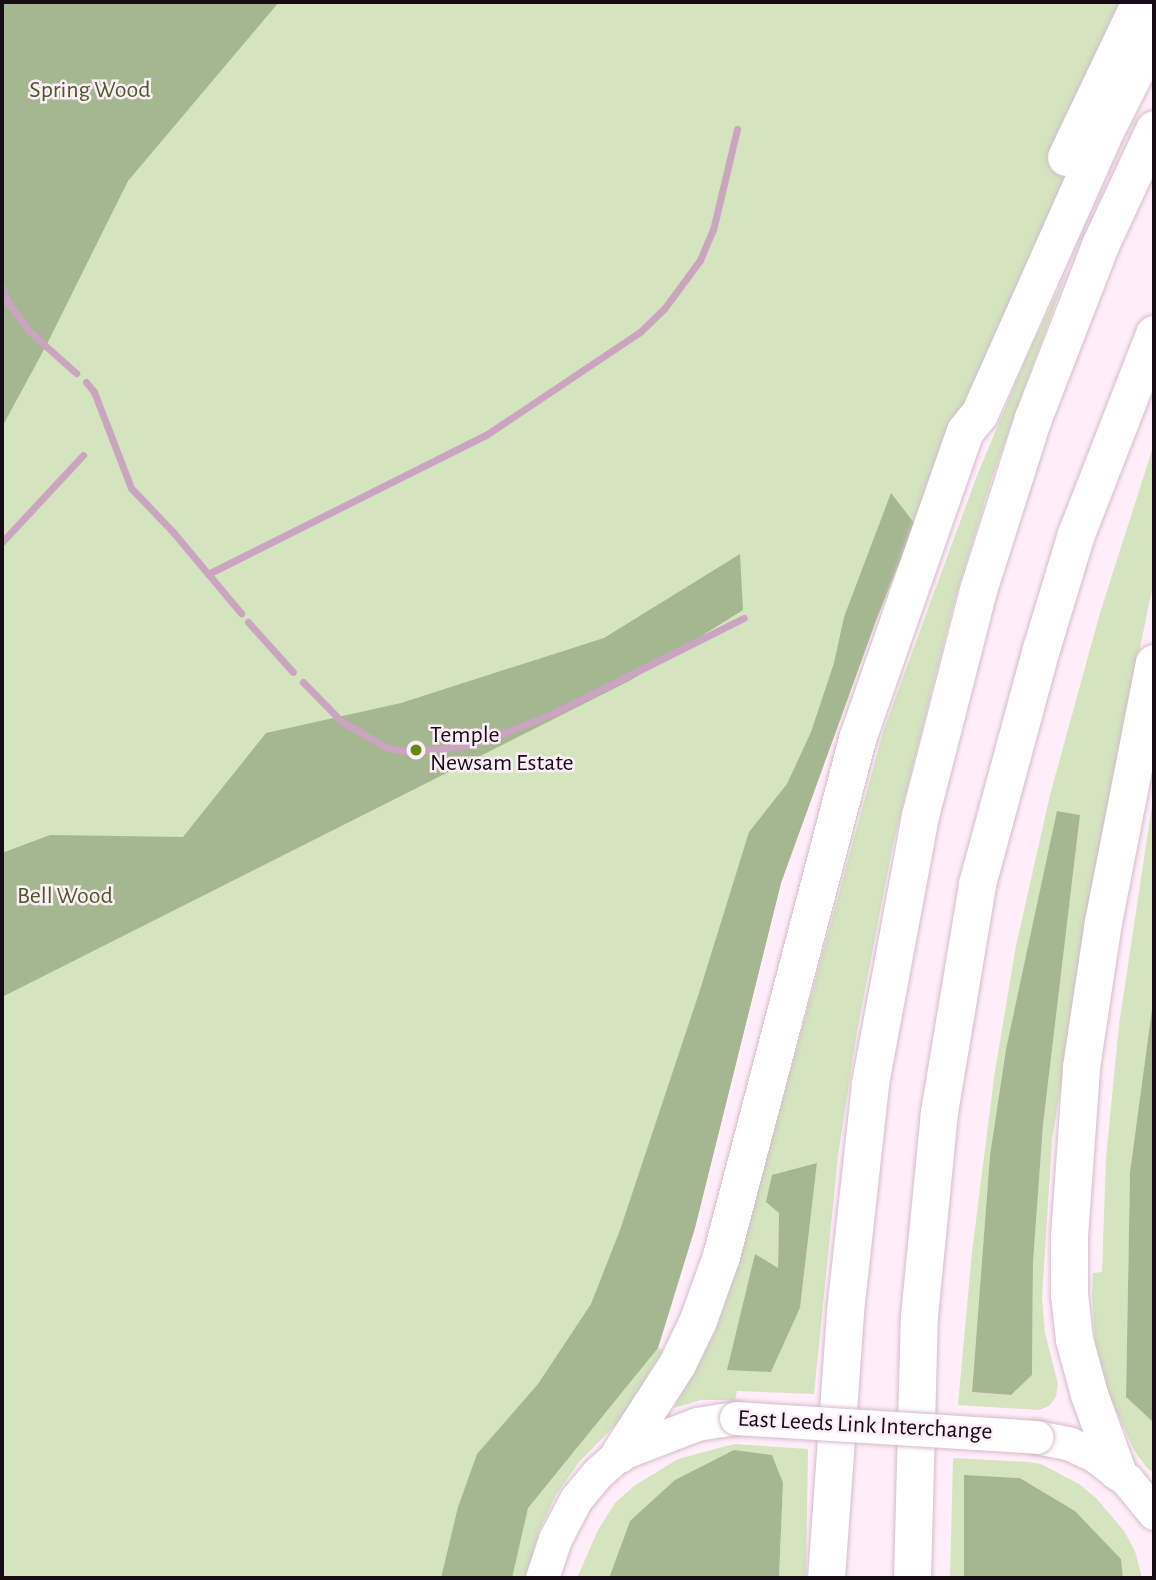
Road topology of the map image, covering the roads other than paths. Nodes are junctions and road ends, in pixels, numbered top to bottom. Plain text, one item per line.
1 (1140, 2) edge
2 (1154, 34) edge
3 (1154, 129) edge
4 (1154, 334) edge
5 (965, 431) junction
6 (1154, 663) edge
7 (619, 1454) junction
8 (1117, 1471) junction
9 (1154, 1513) edge
10 (542, 1578) edge
11 (826, 1578) edge
12 (912, 1578) edge

1 - 5 highway
2 - 5 highway
3 - 11 highway
4 - 12 highway
5 - 7 highway
6 - 8 highway
7 - 8 highway, East Leeds Link Interchange, bridge
7 - 10 highway, East Leeds Link Interchange
8 - 9 highway, East Leeds Link Interchange

